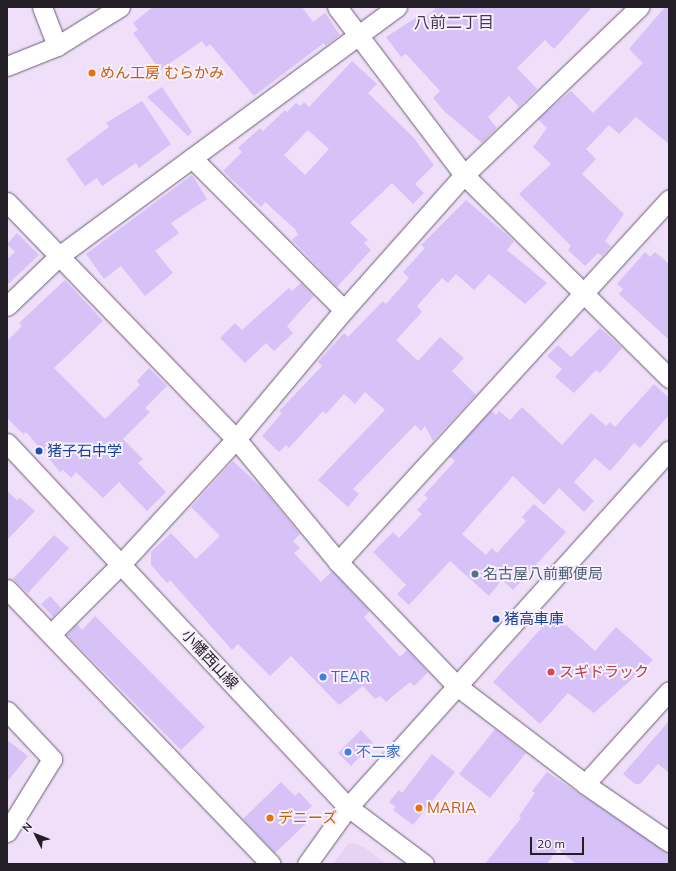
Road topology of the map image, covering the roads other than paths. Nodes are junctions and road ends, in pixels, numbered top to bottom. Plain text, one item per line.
1 (42, 7) edge
2 (120, 7) edge
3 (337, 7) edge
4 (397, 7) edge
5 (639, 7) edge
6 (359, 35) junction
7 (57, 46) junction
8 (7, 66) edge
9 (192, 158) junction
10 (464, 175) junction
11 (669, 199) edge
12 (7, 202) edge
13 (59, 256) junction
14 (582, 293) junction
15 (7, 306) edge
16 (344, 310) junction
17 (669, 378) edge
18 (236, 439) junction
19 (7, 443) edge
20 (669, 450) edge
21 (338, 562) junction
22 (121, 564) junction
23 (7, 589) edge
24 (51, 634) junction
25 (457, 686) junction
26 (669, 691) edge
27 (7, 711) edge
28 (586, 784) junction
29 (348, 807) junction
30 (7, 832) edge
31 (669, 842) edge
32 (271, 864) edge
33 (306, 864) edge
34 (424, 864) edge

1 - 7 street
2 - 7 street
3 - 6 street
4 - 6 street
5 - 10 street
6 - 9 street
6 - 10 street
7 - 8 street
9 - 13 street
9 - 16 street
10 - 14 street
10 - 16 street
11 - 14 street
12 - 13 street
13 - 15 street
13 - 18 street
14 - 17 street
14 - 21 street
16 - 18 street
18 - 21 street
18 - 22 street
19 - 22 street, 小幡西山線
20 - 25 street
21 - 25 street
22 - 24 street
22 - 29 street, 小幡西山線
23 - 24 street
24 - 32 street
25 - 28 street
25 - 29 street
26 - 28 street
27 - 30 street
28 - 31 street
29 - 33 street
29 - 34 street, 小幡西山線

